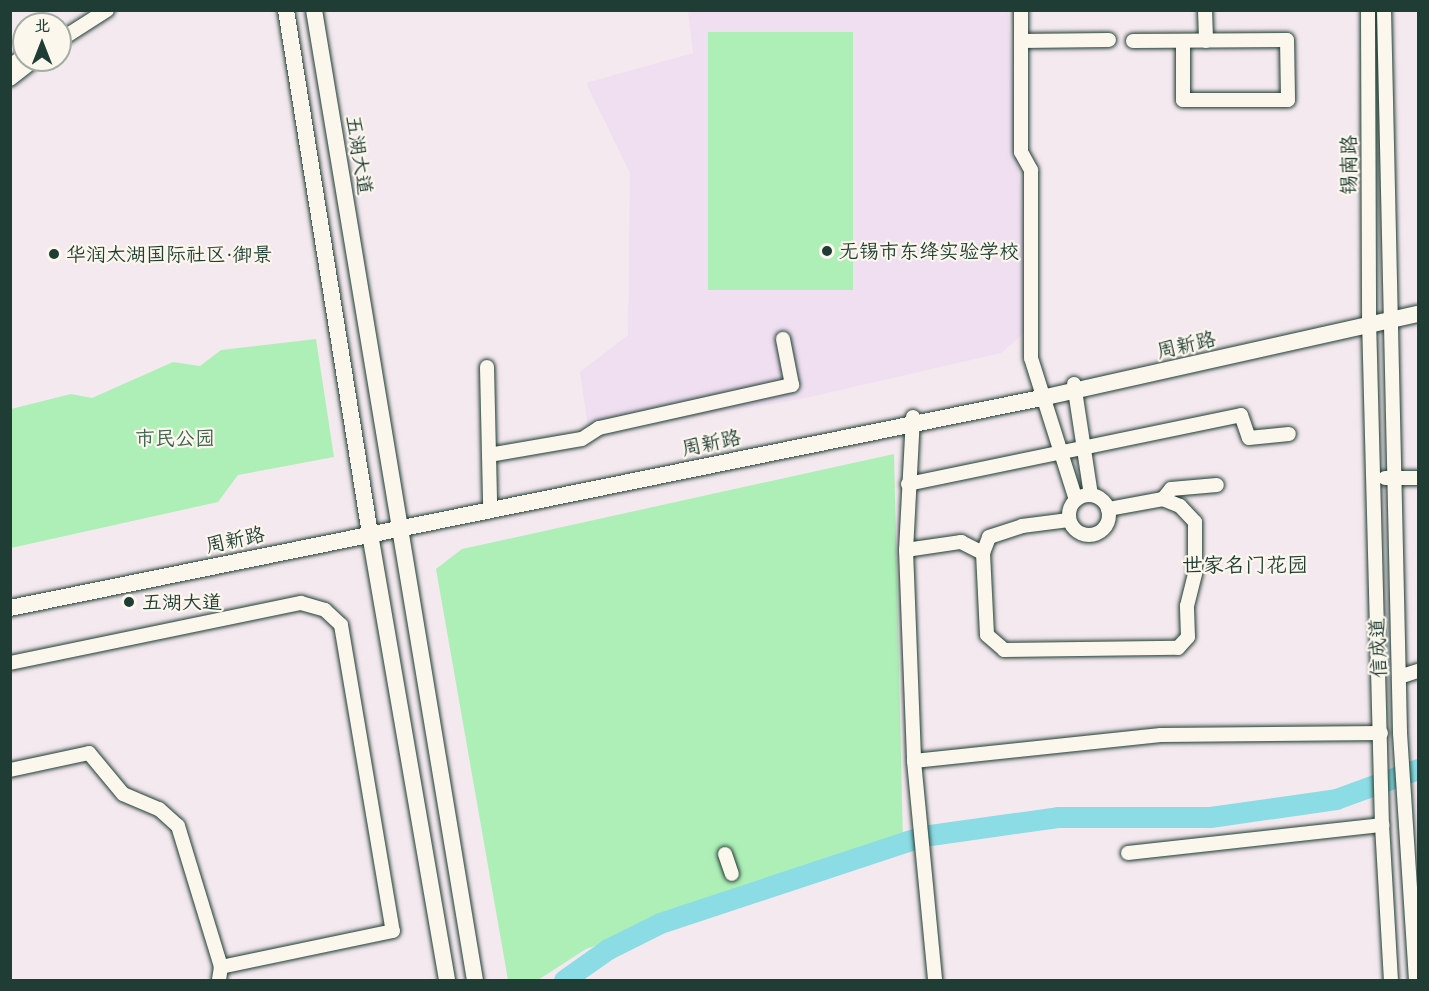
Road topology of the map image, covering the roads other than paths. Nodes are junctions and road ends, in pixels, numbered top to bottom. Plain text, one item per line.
1 (90, 10) edge
2 (107, 10) edge
3 (286, 10) edge
4 (314, 10) edge
5 (1021, 10) edge
6 (1205, 10) edge
7 (1368, 10) edge
8 (1384, 10) edge
9 (72, 21) edge
10 (72, 32) edge
11 (1109, 40) dead end
12 (1021, 41) junction
13 (1133, 41) dead end
14 (1183, 41) junction
15 (1206, 41) junction
16 (1419, 307) edge
17 (1419, 314) edge
18 (1390, 317) junction
19 (1370, 322) junction
20 (783, 339) dead end
21 (487, 367) dead end
22 (1075, 387) junction
23 (1045, 394) junction
24 (913, 420) junction
25 (1289, 434) dead end
26 (1086, 447) junction
27 (1061, 453) junction
28 (489, 455) junction
29 (1376, 478) junction
30 (1419, 478) edge
31 (1393, 479) junction
32 (908, 484) junction
33 (1217, 485) dead end
34 (1091, 495) junction
35 (1163, 499) junction
36 (1076, 500) junction
37 (490, 504) junction
38 (1108, 509) junction
39 (1070, 520) junction
40 (399, 525) junction
41 (369, 531) junction
42 (906, 550) junction
43 (983, 553) junction
44 (10, 600) edge
45 (10, 608) edge
46 (10, 663) edge
47 (1419, 671) edge
48 (1399, 677) junction
49 (1381, 733) junction
50 (914, 761) junction
51 (10, 770) edge
52 (1382, 825) junction
53 (1128, 853) dead end
54 (725, 854) dead end
55 (732, 874) dead end
56 (220, 974) edge
57 (447, 981) edge
58 (475, 981) edge
59 (935, 981) edge
60 (1391, 981) edge
61 (1416, 981) edge

1 - 9 street
2 - 10 street
3 - 41 main road
4 - 40 main road, 五湖大道
5 - 12 street
6 - 15 street
7 - 19 street, 锡南路
8 - 18 street, 锡南路
11 - 12 street
12 - 23 street
13 - 14 street
14 - 15 street
14 - 15 street
16 - 18 main road, 周新路
17 - 18 main road, 周新路
18 - 19 main road, 周新路
18 - 31 street, 信成道
19 - 22 main road, 周新路
19 - 29 street, 信成道
20 - 28 street
21 - 28 street
22 - 23 main road, 周新路
22 - 26 street
23 - 24 main road, 周新路
23 - 27 street
24 - 32 street
24 - 37 main road, 周新路
24 - 40 main road, 周新路
25 - 26 street
26 - 27 street
26 - 34 street
27 - 32 street
27 - 36 street
28 - 37 street
29 - 31 street
29 - 49 street, 信成道
30 - 31 street
31 - 48 street, 信成道
32 - 42 street
33 - 35 street
34 - 36 street
34 - 38 street
35 - 38 street
35 - 43 street
36 - 39 street
37 - 40 main road, 周新路
38 - 39 street
39 - 43 street
40 - 41 main road, 周新路
40 - 58 main road, 五湖大道
41 - 44 main road, 周新路
41 - 45 main road, 周新路
41 - 57 main road
42 - 43 street
42 - 50 street
46 - 56 street
47 - 48 street
48 - 61 street, 信成道
49 - 50 street
49 - 52 street, 信成道
50 - 59 street
51 - 56 street
52 - 53 street
52 - 60 street, 信成道
54 - 55 street

